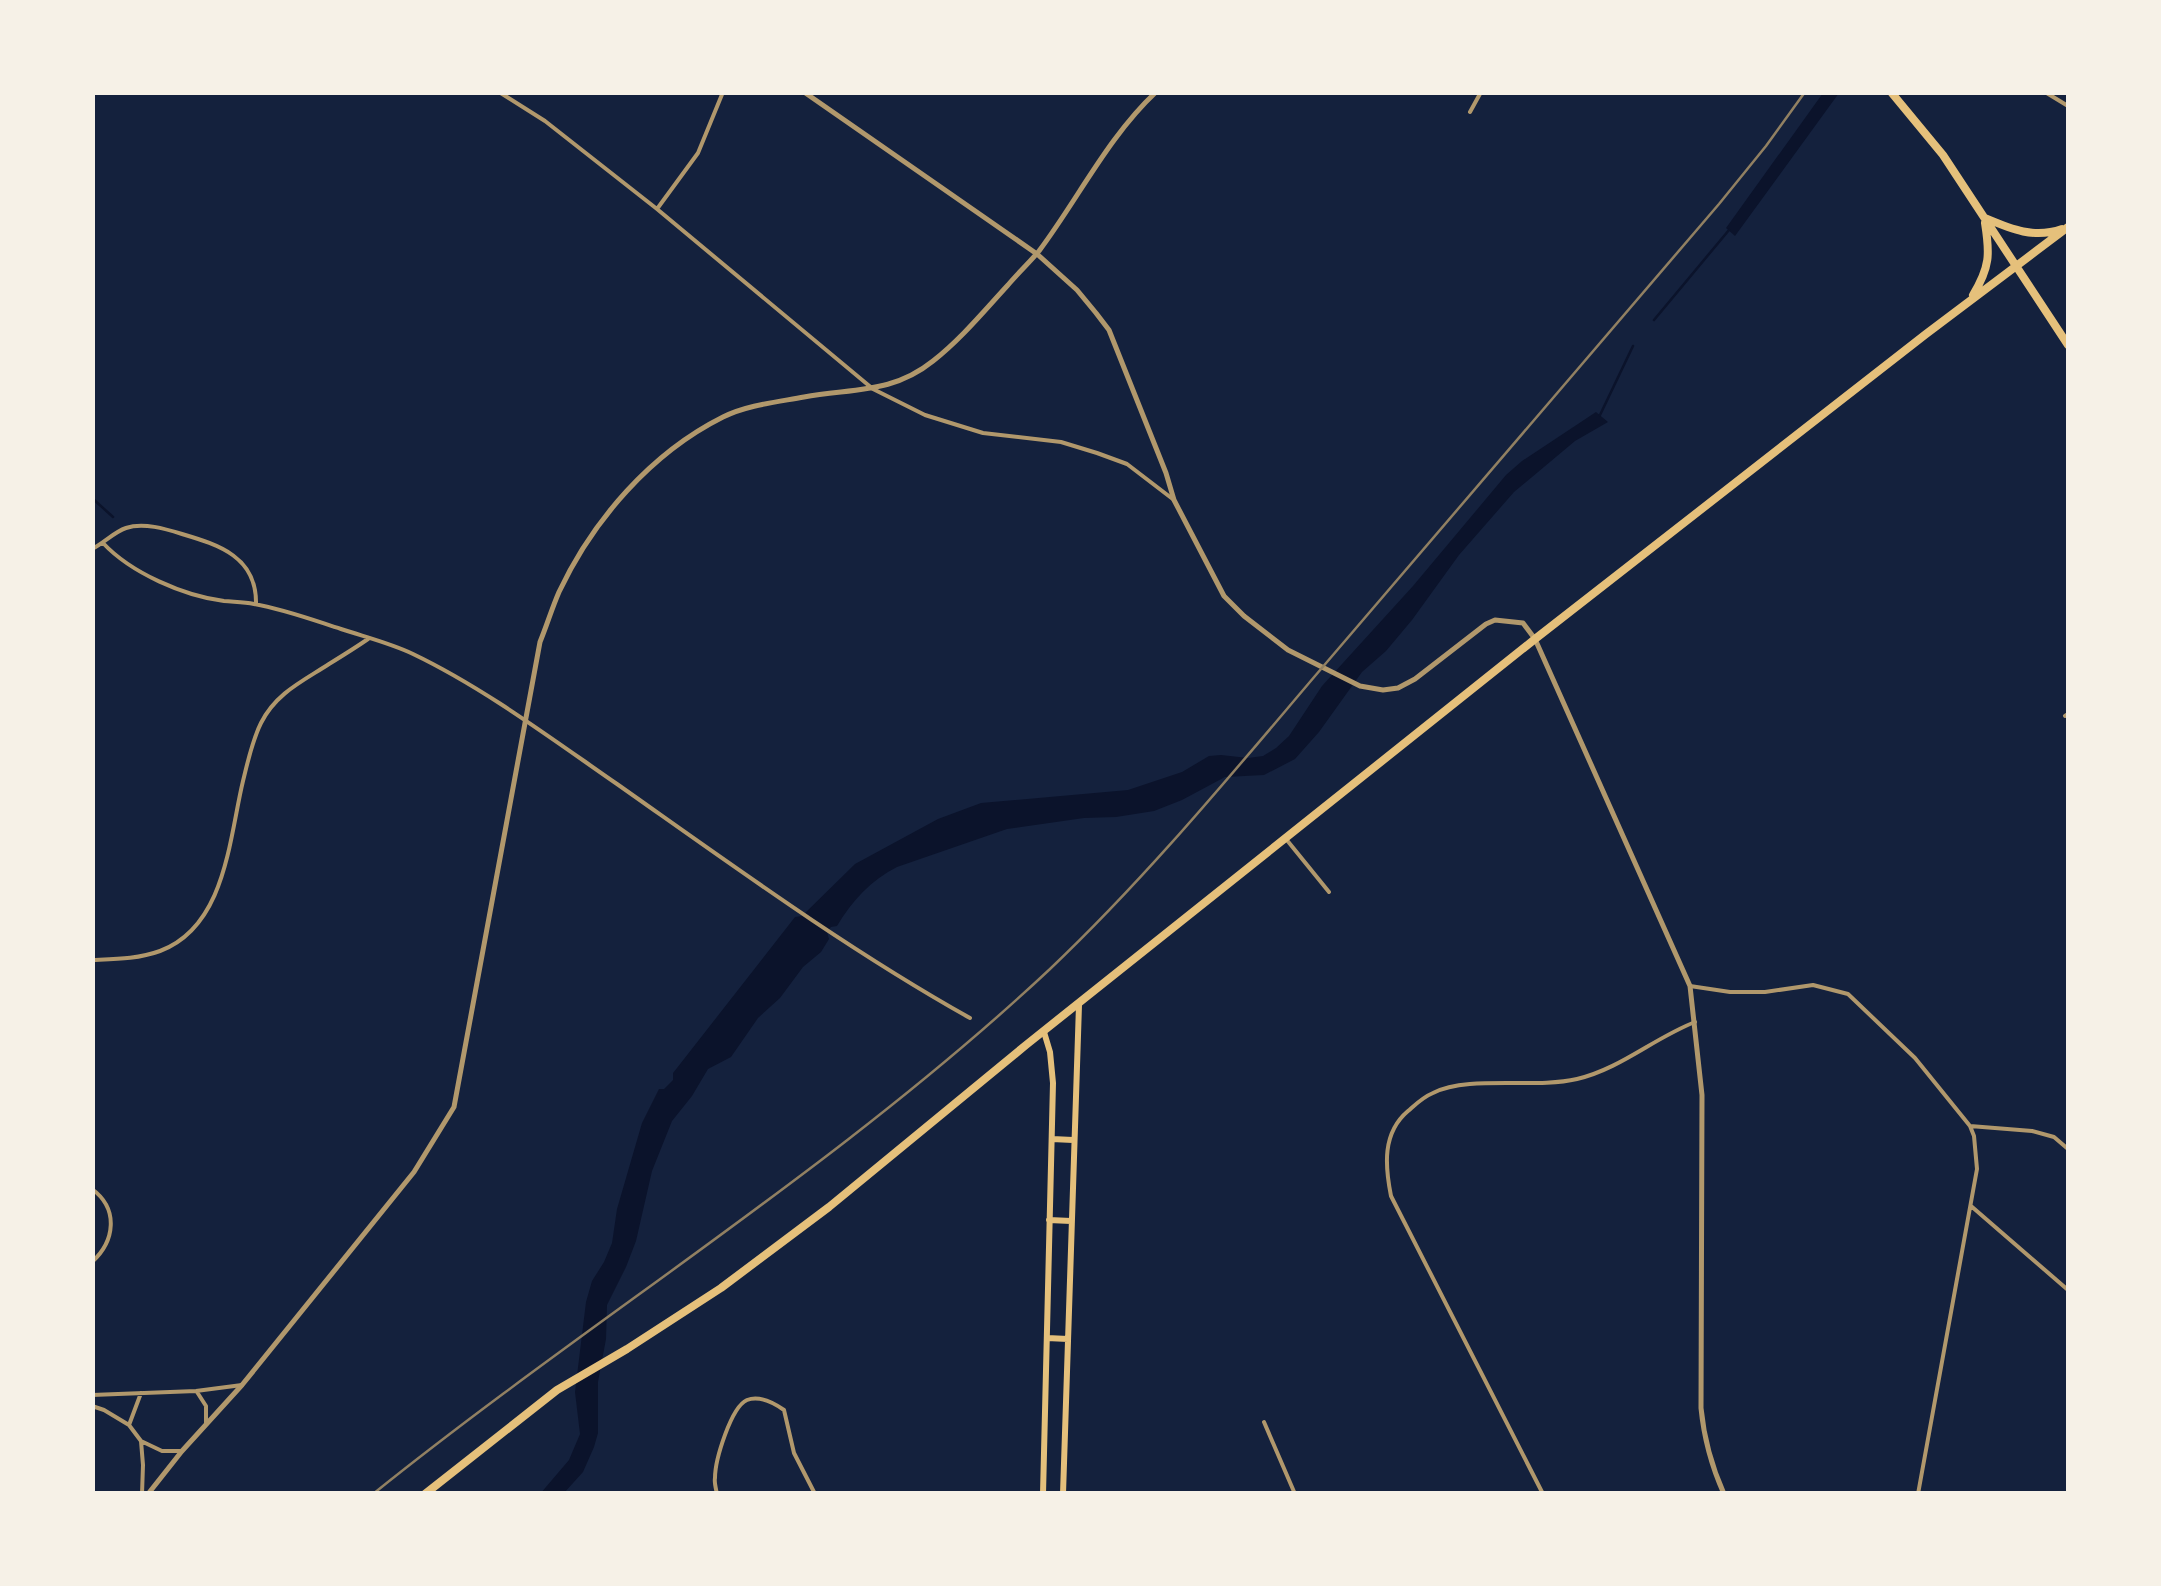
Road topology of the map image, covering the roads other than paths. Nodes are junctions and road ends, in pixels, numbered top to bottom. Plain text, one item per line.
1 (498, 92) edge
2 (723, 92) edge
3 (804, 92) edge
4 (1156, 92) edge
5 (1481, 92) edge
6 (1891, 92) edge
7 (2044, 92) edge
8 (2068, 106) edge
9 (1470, 112) dead end
10 (657, 210) junction
11 (1985, 218) junction
12 (2068, 226) edge
13 (1036, 254) junction
14 (2016, 265) junction
15 (1969, 301) junction
16 (2068, 346) edge
17 (873, 390) junction
18 (1174, 500) junction
19 (103, 543) junction
20 (92, 549) edge
21 (256, 604) junction
22 (369, 638) junction
23 (1535, 639) junction
24 (527, 722) junction
25 (1286, 839) junction
26 (1329, 892) dead end
27 (92, 960) edge
28 (1690, 986) junction
29 (1078, 1006) junction
30 (970, 1018) dead end
31 (1695, 1022) junction
32 (1044, 1032) junction
33 (1970, 1126) junction
34 (1052, 1140) junction
35 (1073, 1140) junction
36 (2068, 1150) edge
37 (92, 1189) edge
38 (1971, 1206) junction
39 (1049, 1220) junction
40 (1071, 1221) junction
41 (92, 1262) edge
42 (2068, 1290) edge
43 (1047, 1338) junction
44 (1068, 1339) junction
45 (242, 1386) junction
46 (196, 1391) junction
47 (140, 1393) junction
48 (92, 1395) edge
49 (92, 1406) edge
50 (1264, 1422) dead end
51 (206, 1424) junction
52 (128, 1425) junction
53 (141, 1442) junction
54 (182, 1451) junction
55 (92, 1472) edge
56 (92, 1492) edge
57 (145, 1494) edge
58 (426, 1494) edge
59 (717, 1494) edge
60 (815, 1494) edge
61 (1042, 1494) edge
62 (1064, 1494) edge
63 (1295, 1494) edge
64 (1543, 1494) edge
65 (1724, 1494) edge
66 (1918, 1494) edge

1 - 10 street
2 - 10 street
3 - 13 street
4 - 13 street
5 - 9 street
6 - 11 main road
7 - 8 street
10 - 17 street
11 - 12 main road
11 - 14 main road
11 - 15 main road
12 - 14 main road
13 - 17 street
13 - 18 street
14 - 15 main road
14 - 16 main road
15 - 23 main road
17 - 18 street
17 - 24 street
18 - 23 street
19 - 20 street
19 - 21 street
19 - 21 street
21 - 22 street
22 - 24 street
22 - 27 street
23 - 25 main road
23 - 28 street
24 - 30 street
24 - 45 street
25 - 26 street
25 - 29 main road
28 - 31 street
28 - 33 street
29 - 32 main road
29 - 35 main road
31 - 64 street
31 - 65 street
32 - 34 main road
32 - 58 main road
33 - 36 street
33 - 38 street
34 - 35 main road
34 - 39 main road
35 - 40 main road
37 - 41 street
38 - 42 street
38 - 66 street
39 - 40 main road
39 - 43 main road
40 - 44 main road
43 - 44 main road
43 - 61 main road
44 - 62 main road
45 - 46 street
45 - 51 street
46 - 47 street
46 - 51 street
47 - 48 street
47 - 52 street
49 - 52 street
50 - 63 street
51 - 54 street
52 - 53 street
53 - 54 street
53 - 57 street
54 - 57 street
55 - 56 street
59 - 60 street

